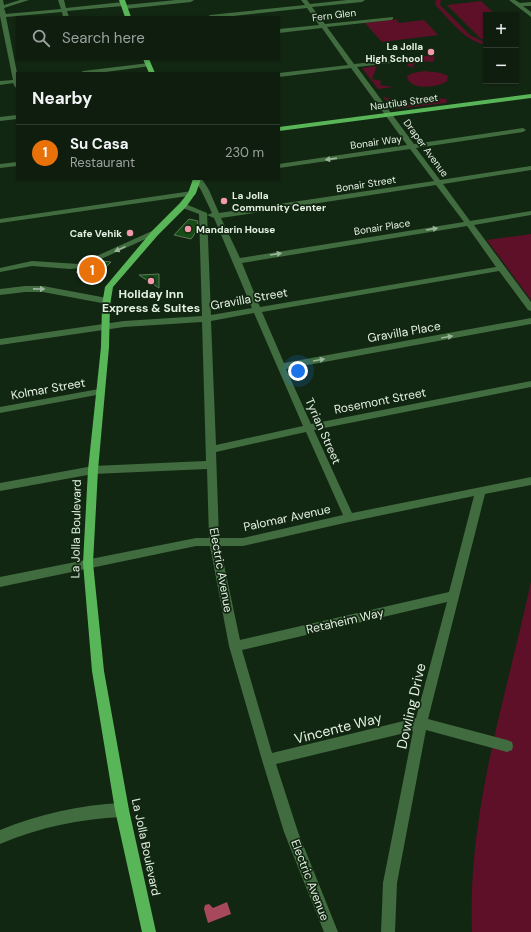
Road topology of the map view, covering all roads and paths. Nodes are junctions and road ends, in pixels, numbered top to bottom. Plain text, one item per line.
1 (0, 0) edge
2 (26, 0) edge
3 (61, 0) edge
4 (191, 0) edge
5 (304, 0) edge
6 (362, 0) edge
7 (512, 0) edge
8 (123, 4) edge
9 (531, 4) edge
10 (518, 5) junction
11 (308, 6) junction
12 (1, 7) edge
13 (64, 10) junction
14 (531, 15) edge
15 (3, 16) junction
16 (66, 16) edge
17 (128, 16) edge
18 (219, 16) edge
19 (391, 18) dead end
20 (322, 26) junction
21 (3, 30) edge
22 (280, 30) edge
23 (15, 57) edge
24 (391, 61) dead end
25 (147, 62) edge
26 (352, 66) junction
27 (16, 72) edge
28 (89, 72) edge
29 (152, 72) edge
30 (280, 75) edge
31 (16, 82) edge
32 (0, 83) edge
33 (531, 96) edge
34 (389, 114) junction
35 (16, 117) edge
36 (0, 119) edge
37 (280, 129) edge
38 (523, 130) dead end
39 (411, 147) junction
40 (16, 164) edge
41 (0, 166) edge
42 (280, 166) edge
43 (531, 168) edge
44 (197, 180) edge
45 (198, 180) edge
46 (438, 183) junction
47 (192, 193) junction
48 (183, 205) junction
49 (203, 213) junction
50 (531, 213) edge
51 (217, 216) junction
52 (0, 221) edge
53 (468, 223) junction
54 (155, 233) junction
55 (237, 261) junction
56 (502, 268) junction
57 (0, 270) edge
58 (0, 292) edge
59 (107, 301) junction
60 (531, 308) edge
61 (257, 310) junction
62 (205, 319) junction
63 (531, 321) edge
64 (106, 326) junction
65 (0, 342) edge
66 (281, 367) junction
67 (531, 384) edge
68 (100, 392) junction
69 (0, 410) edge
70 (309, 428) junction
71 (210, 450) junction
72 (210, 465) junction
73 (93, 470) junction
74 (531, 481) edge
75 (0, 487) edge
76 (481, 491) junction
77 (349, 518) junction
78 (214, 541) junction
79 (88, 563) junction
80 (0, 582) edge
81 (454, 596) junction
82 (236, 646) junction
83 (420, 723) junction
84 (507, 746) dead end
85 (268, 760) junction
86 (122, 810) junction
87 (0, 838) edge
88 (149, 932) edge
89 (331, 932) edge
90 (388, 932) edge

1 - 12 street
2 - 12 street
3 - 13 street
4 - 8 street
5 - 11 street, Draper Avenue
6 - 11 street
7 - 10 street
8 - 13 street
8 - 17 main road
9 - 10 street
10 - 14 street
11 - 18 street
11 - 20 street, Draper Avenue
12 - 15 street
13 - 15 street
13 - 16 street
15 - 21 street
19 - 20 street, Fern Glen
20 - 22 street, Fern Glen
20 - 26 street, Draper Avenue
21 - 23 street
23 - 27 street
24 - 26 street
25 - 28 street
25 - 29 main road
26 - 30 street
26 - 34 street, Draper Avenue
31 - 32 street
33 - 34 main road, Nautilus Street
34 - 37 main road, Nautilus Street
34 - 39 street, Draper Avenue
35 - 36 street
38 - 39 street, Bonair Way
39 -> 42 street, Bonair Way
39 - 46 street, Draper Avenue
40 - 41 street
43 - 46 street, Bonair Street
44 - 47 main road, La Jolla Boulevard
45 - 51 street, Tyrian Street
46 - 51 street, Bonair Street
46 - 53 street, Draper Avenue
47 - 48 main road, La Jolla Boulevard
47 - 52 street
48 - 49 street
48 - 54 main road, La Jolla Boulevard
49 - 51 street, Bonair Street
49 - 62 street, Electric Avenue
50 - 53 street, Bonair Place
51 - 55 street, Tyrian Street
55 -> 53 street, Bonair Place
53 - 56 street, Draper Avenue
54 -> 57 street
54 - 59 main road, La Jolla Boulevard
55 - 61 street, Tyrian Street
56 - 60 street, Draper Avenue
56 - 61 street, Gravilla Street
58 -> 59 street
59 - 64 main road, La Jolla Boulevard
61 - 62 street, Gravilla Street
61 - 66 street, Tyrian Street
62 - 64 street, Gravilla Street
62 - 71 street, Electric Avenue
66 -> 63 street, Gravilla Place
64 - 65 street, Gravilla Street
64 - 68 main road, La Jolla Boulevard
66 - 70 street, Tyrian Street
67 - 70 street, Rosemont Street
68 - 69 street, Kolmar Street
68 - 73 main road, La Jolla Boulevard
70 - 71 street, Rosemont Street
70 - 77 street, Tyrian Street
71 - 72 street, Electric Avenue
72 - 73 street
72 - 78 street, Electric Avenue
73 - 75 street
73 - 79 main road, La Jolla Boulevard
74 - 76 street, Palomar Avenue
76 - 77 street, Palomar Avenue
76 - 81 street, Dowling Drive
77 - 78 street, Palomar Avenue
78 - 79 street, Palomar Avenue
78 - 82 street, Electric Avenue
79 - 80 street, Palomar Avenue
79 - 86 main road, La Jolla Boulevard
81 - 82 street, Retaheim Way
81 - 83 street, Dowling Drive
82 - 85 street, Electric Avenue
83 - 84 street, Vincente Way
83 - 85 street, Vincente Way
83 - 90 street, Dowling Drive
85 - 89 street, Electric Avenue
86 - 87 street
86 - 88 main road, La Jolla Boulevard

